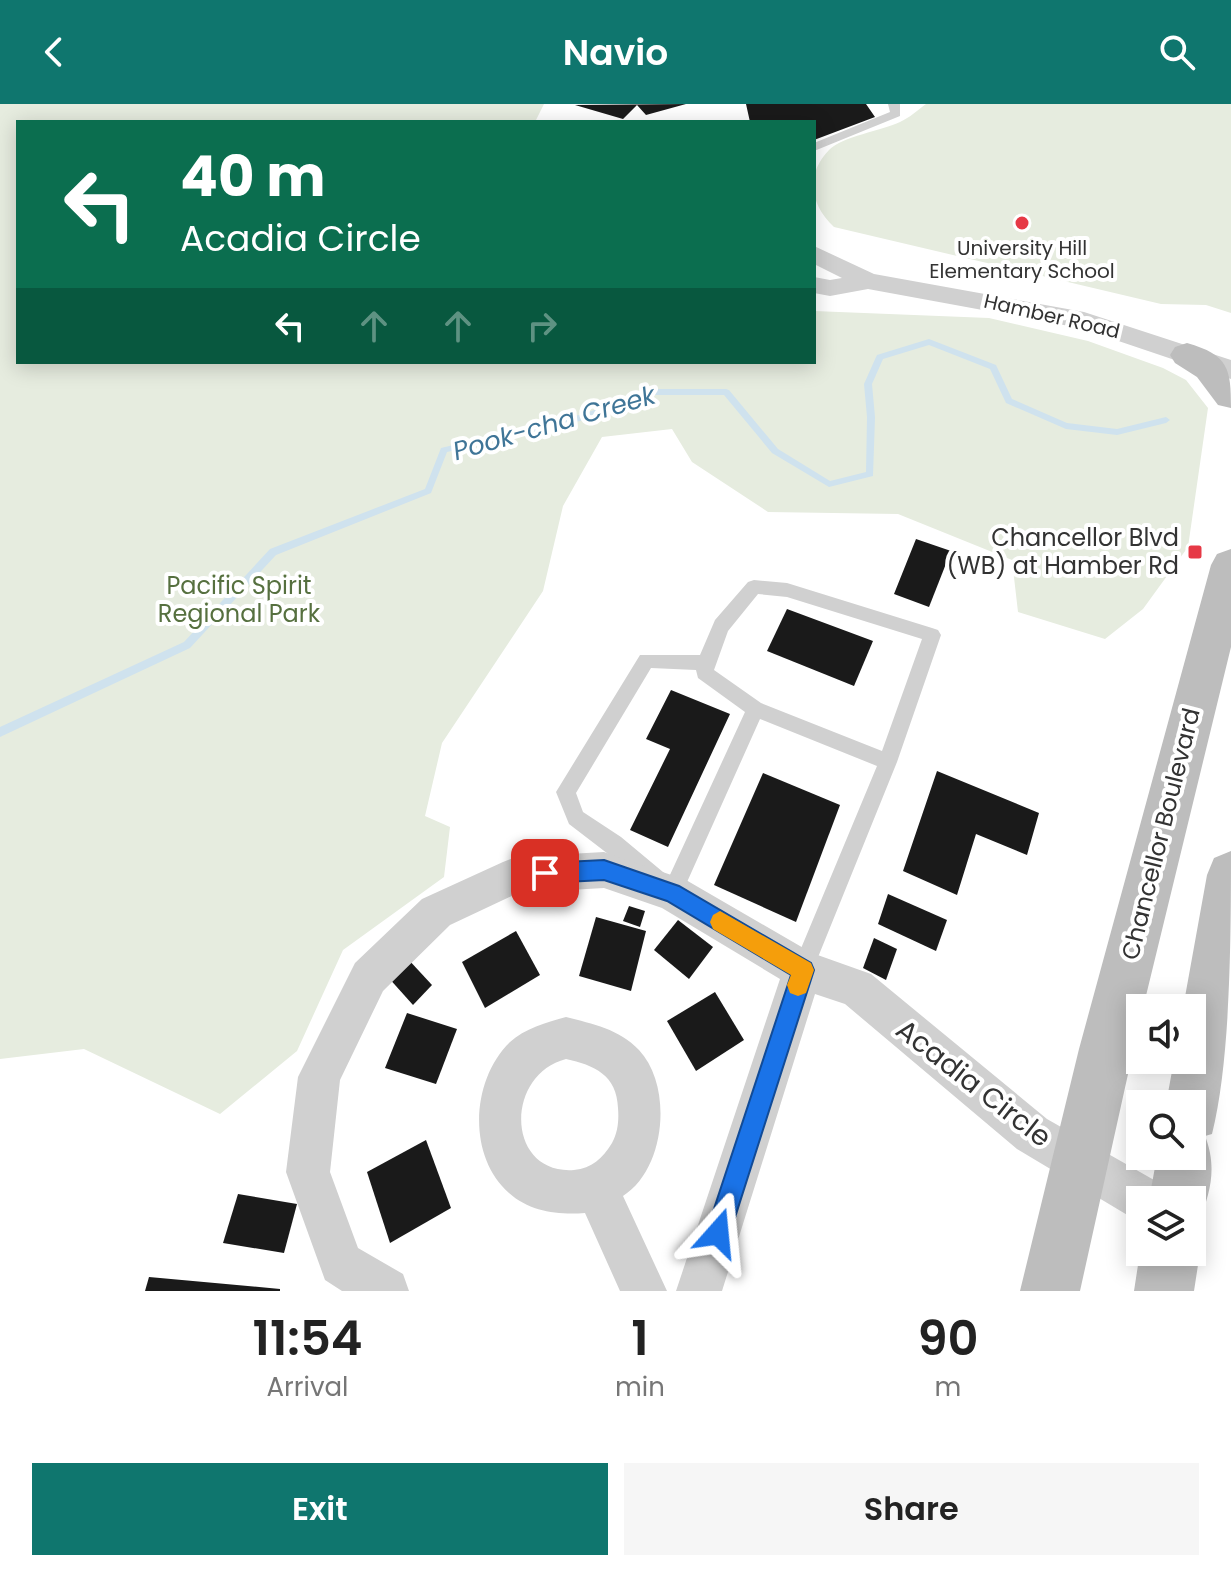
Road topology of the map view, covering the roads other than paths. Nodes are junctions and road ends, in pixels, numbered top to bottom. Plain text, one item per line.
1 (894, 104) edge
2 (816, 146) edge
3 (816, 255) edge
4 (868, 281) junction
5 (816, 285) edge
6 (1187, 355) junction
7 (1231, 370) edge
8 (1231, 396) edge
9 (1231, 565) edge
10 (706, 663) junction
11 (755, 709) junction
12 (888, 762) junction
13 (1231, 875) edge
14 (672, 893) junction
15 (803, 970) junction
16 (1196, 1090) edge
17 (1080, 1162) junction
18 (596, 1188) dead end
19 (1126, 1189) edge
20 (1168, 1266) edge
21 (386, 1291) edge
22 (644, 1291) edge
23 (699, 1291) edge
24 (1050, 1291) edge
25 (1164, 1291) edge

1 - 2 lane
3 - 4 street, Hamber Road
4 - 5 street, Hamber Road
4 - 6 street, Hamber Road
6 - 7 street, Hamber Road
6 - 8 main road
9 - 17 main road, Chancellor Boulevard
10 - 11 lane
10 - 12 lane
10 - 14 lane
11 - 12 lane
11 - 14 lane
12 - 15 lane
13 - 16 main road
14 - 15 street, Acadia Circle
14 - 21 street, Acadia Circle
15 - 17 street, Acadia Circle
15 - 23 street
17 - 19 street, Acadia Circle
17 - 24 main road, Chancellor Boulevard
18 - 22 street
20 - 25 main road

